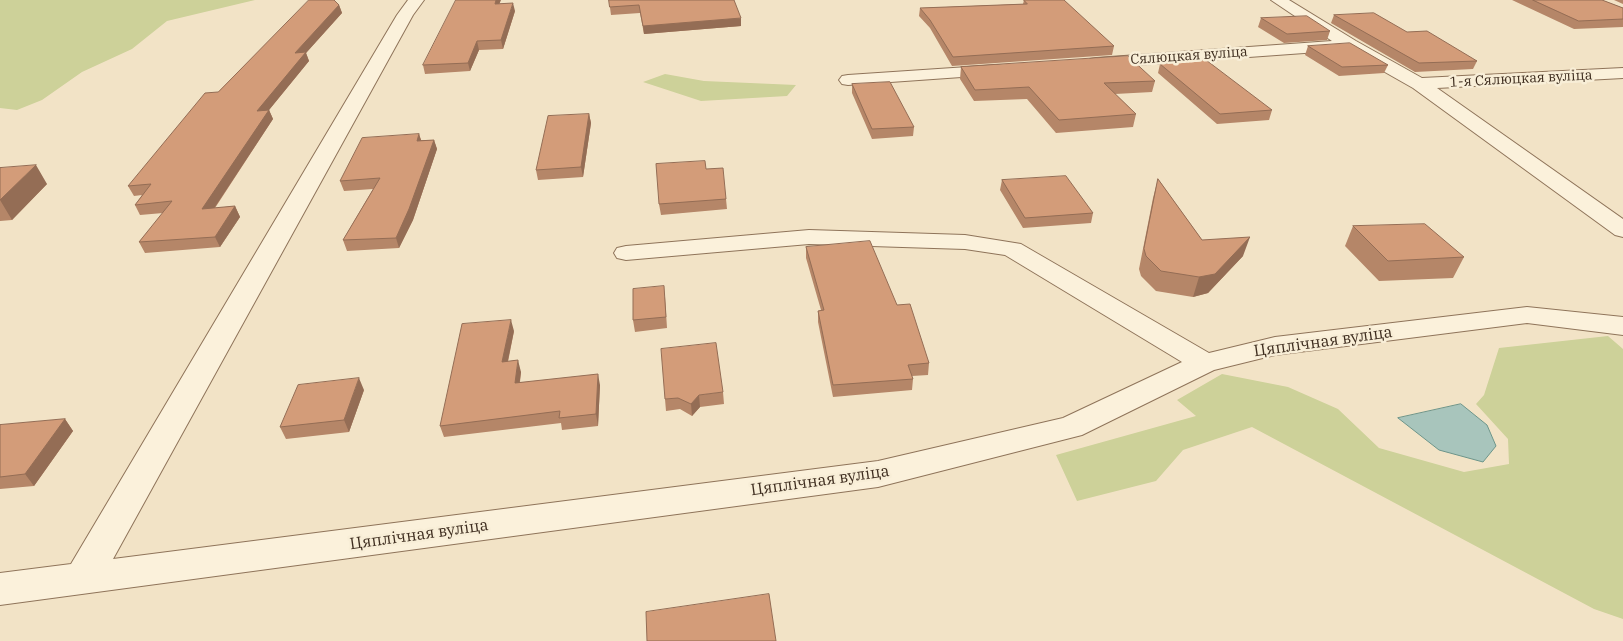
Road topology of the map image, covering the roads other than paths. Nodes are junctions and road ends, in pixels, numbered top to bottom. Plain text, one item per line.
1 (416, 0) edge
2 (1279, 0) edge
3 (1350, 45) junction
4 (1074, 64) edge
5 (1015, 69) edge
6 (1623, 73) edge
7 (848, 80) dead end
8 (1419, 84) junction
9 (1623, 230) edge
10 (626, 253) dead end
11 (1623, 326) edge
12 (1205, 364) junction
13 (82, 579) junction
14 (0, 589) edge

1 - 13 street
2 - 3 street
3 - 4 street, Сялюцкая вуліца
3 - 8 street
5 - 7 street
6 - 8 street, 1-я Сялюцкая вуліца
8 - 9 street
10 - 12 street
11 - 12 street, Цяплічная вуліца
12 - 13 street, Цяплічная вуліца
13 - 14 street, Цяплічная вуліца

